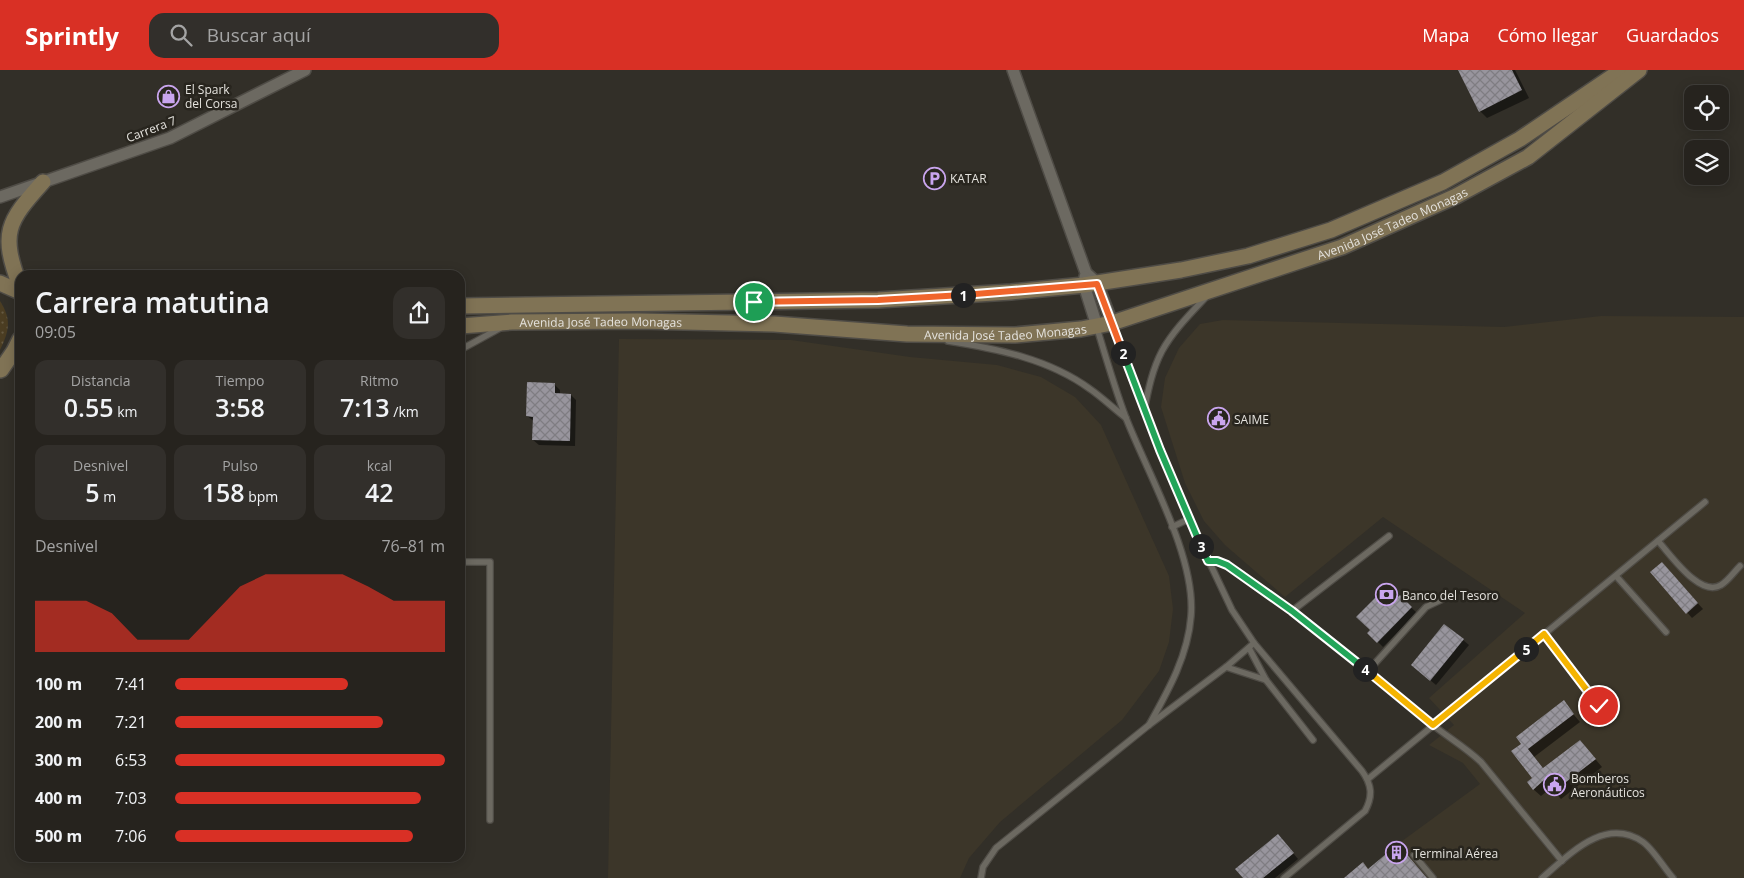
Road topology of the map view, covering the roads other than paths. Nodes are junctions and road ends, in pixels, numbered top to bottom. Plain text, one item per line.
1 (1013, 70) edge
2 (1621, 70) edge
3 (1639, 70) edge
4 (303, 71) edge
5 (44, 182) junction
6 (0, 197) edge
7 (15, 272) edge
8 (1089, 281) junction
9 (0, 283) edge
10 (15, 290) edge
11 (1211, 291) junction
12 (465, 306) edge
13 (512, 322) junction
14 (1112, 323) junction
15 (465, 326) edge
16 (1097, 326) junction
17 (907, 334) junction
18 (465, 347) edge
19 (15, 350) edge
20 (15, 361) edge
21 (0, 370) edge
22 (1144, 411) junction
23 (1126, 418) junction
24 (1706, 502) dead end
25 (1189, 519) junction
26 (1172, 527) junction
27 (1389, 536) dead end
28 (1658, 541) junction
29 (1208, 561) junction
30 (465, 562) edge
31 (1740, 566) dead end
32 (1616, 576) junction
33 (1445, 598) dead end
34 (1292, 611) junction
35 (1666, 632) dead end
36 (1544, 634) junction
37 (1251, 645) junction
38 (1226, 667) junction
39 (1368, 671) junction
40 (1266, 680) junction
41 (1599, 706) dead end
42 (1149, 725) junction
43 (1433, 725) junction
44 (1313, 740) dead end
45 (1368, 779) junction
46 (490, 820) dead end
47 (1414, 855) dead end
48 (1562, 861) junction
49 (981, 878) edge
50 (1284, 878) edge
51 (1433, 878) edge
52 (1542, 878) edge
53 (1673, 878) edge

1 - 8 street
2 - 8 main road, Avenida José Tadeo Monagas
3 - 11 main road, Avenida José Tadeo Monagas
4 - 5 street, Carrera 7
5 - 6 street, Carrera 7
5 - 7 main road
8 - 12 main road, Avenida José Tadeo Monagas
8 - 14 street
8 - 16 street
9 - 10 main road
11 - 14 main road, Avenida José Tadeo Monagas
11 - 22 lane
13 - 15 main road, Avenida José Tadeo Monagas
13 - 17 main road, Avenida José Tadeo Monagas
13 - 18 lane
14 - 16 main road, Avenida José Tadeo Monagas
14 - 22 lane
16 - 17 main road, Avenida José Tadeo Monagas
16 - 23 lane
17 - 23 lane
19 - 21 main road
20 - 21 main road
22 - 25 lane
23 - 26 lane
24 - 28 lane
25 - 26 lane
25 - 29 lane
26 - 42 lane
27 - 34 lane
28 - 31 lane
28 - 32 lane
29 - 34 lane
29 - 37 lane
30 - 46 lane
32 - 35 lane
32 - 36 lane
33 - 39 lane
34 - 39 lane
36 - 41 lane
36 - 43 lane
37 - 38 lane
37 - 40 lane
37 - 45 lane
38 - 40 lane
38 - 42 lane
39 - 43 lane
40 - 44 lane
42 - 49 lane
43 - 45 lane
43 - 48 lane
45 - 50 lane
47 - 51 lane
48 - 52 lane
48 - 53 lane

